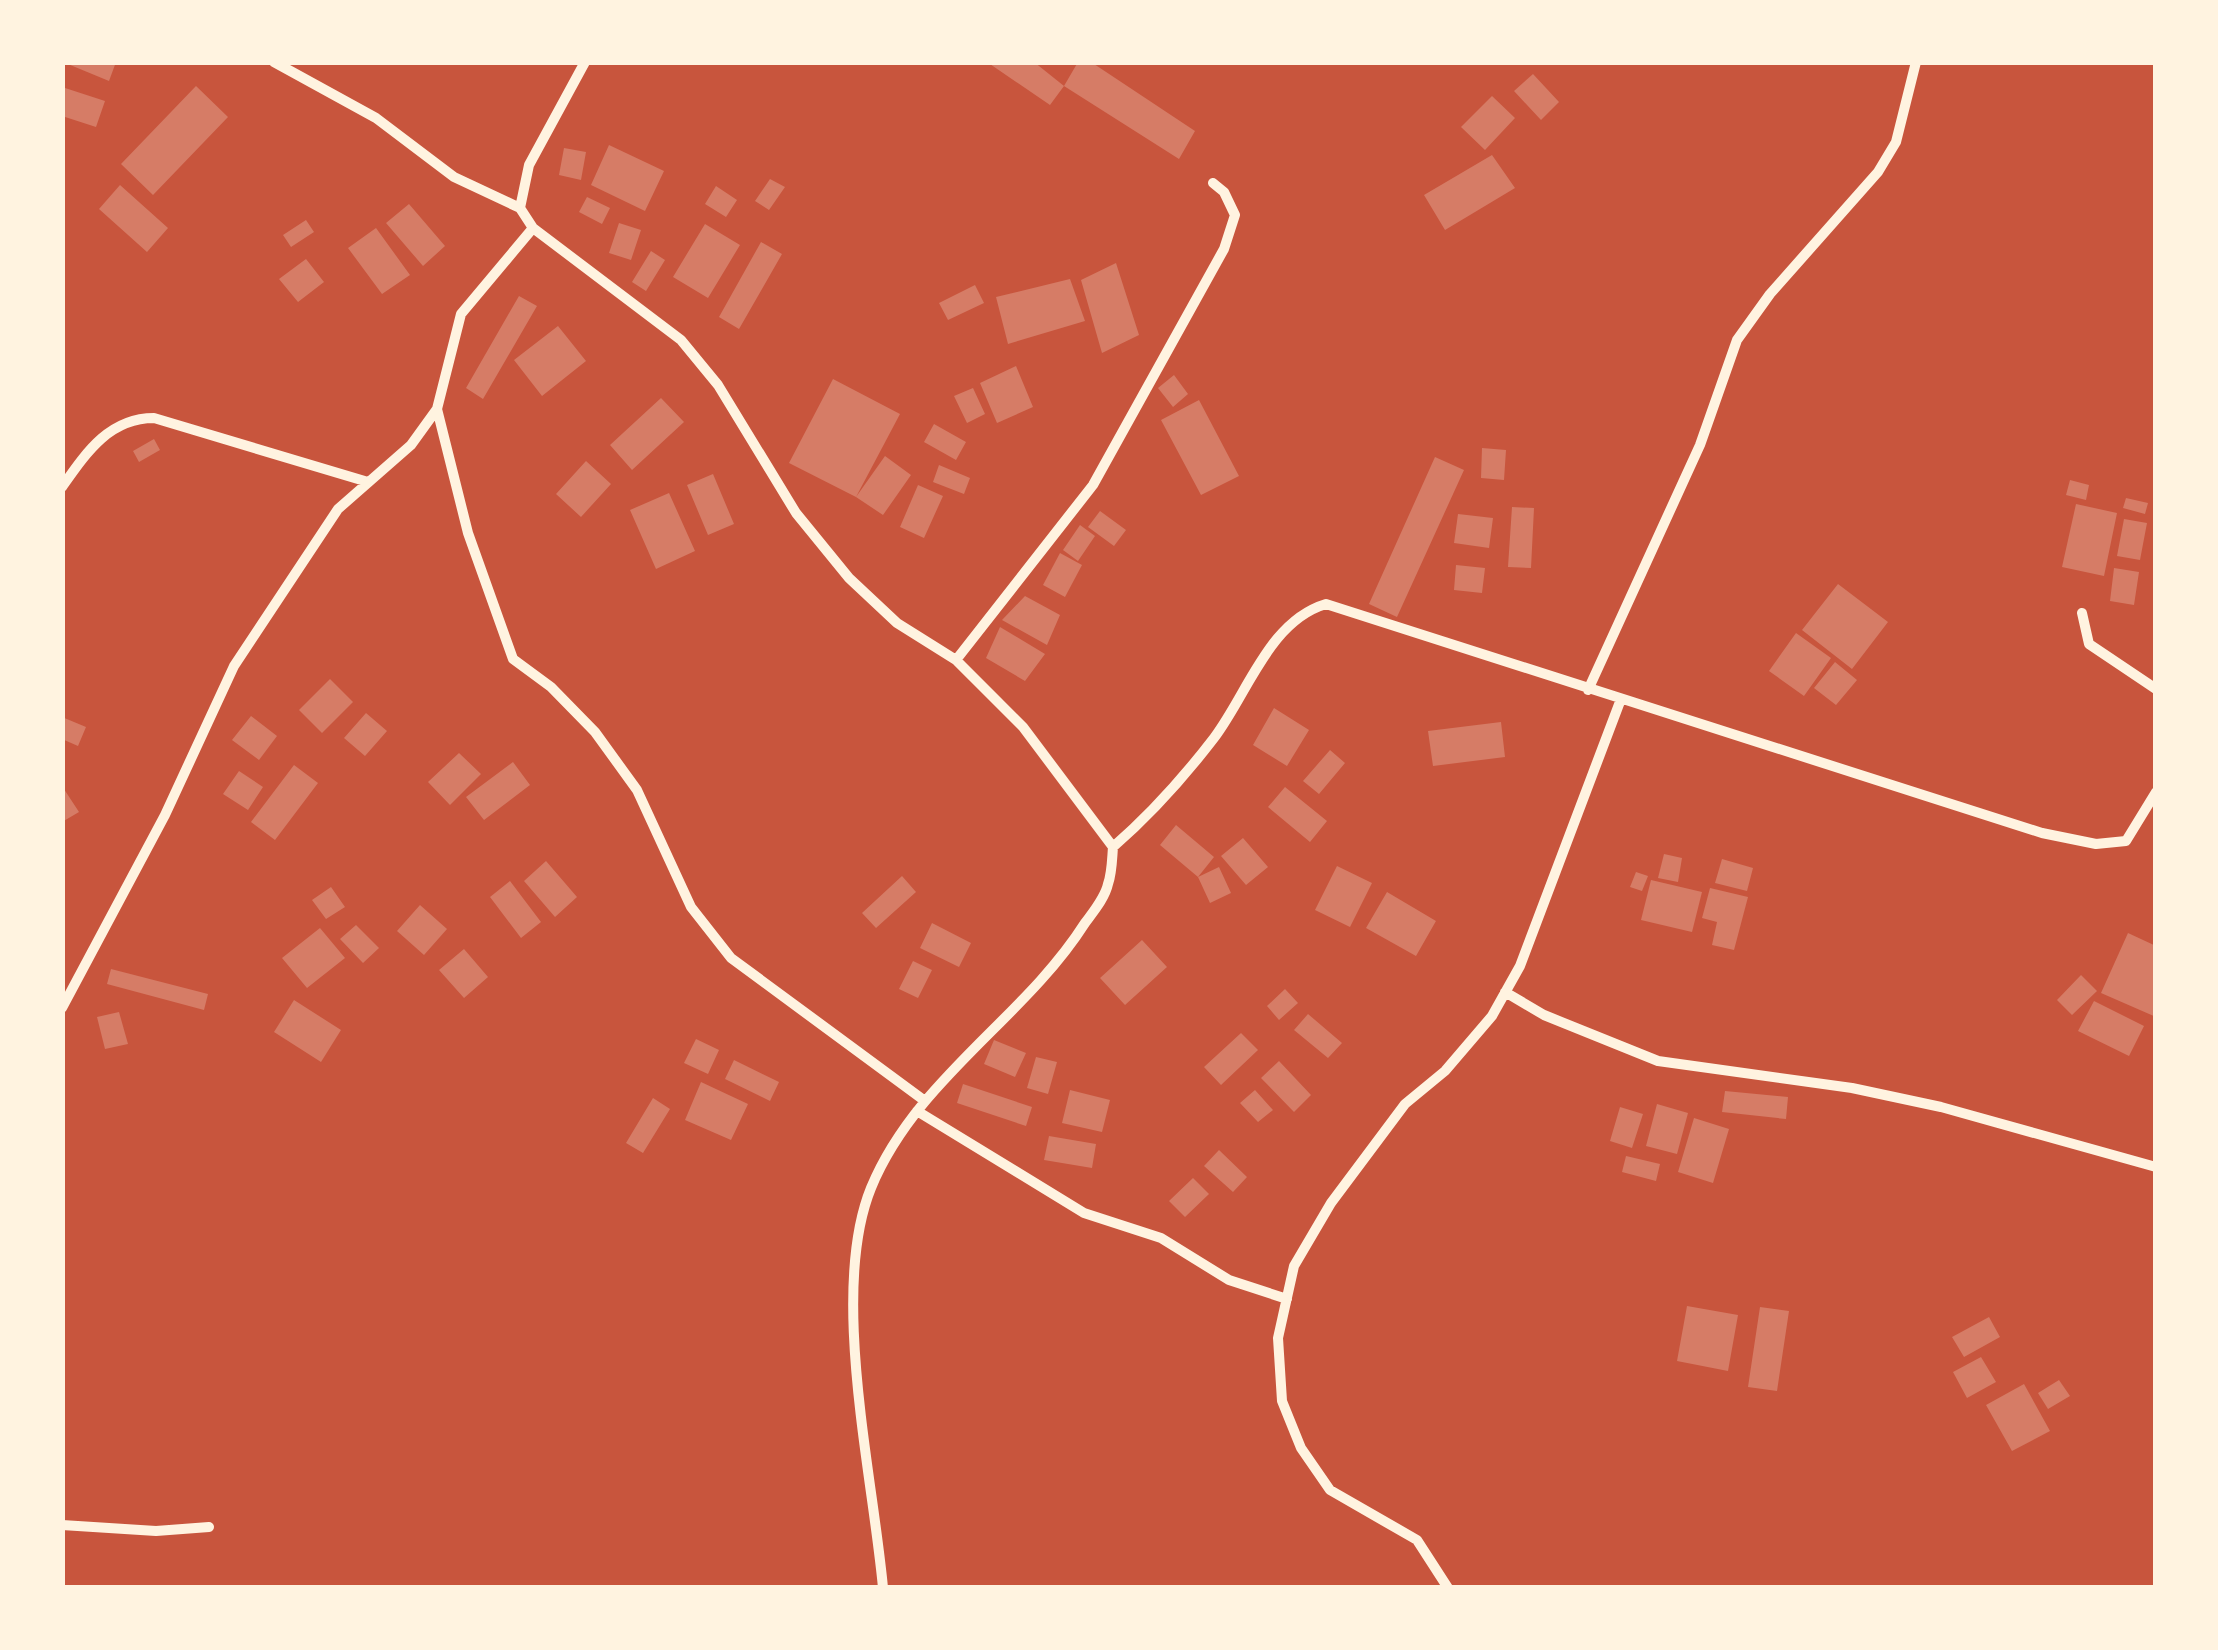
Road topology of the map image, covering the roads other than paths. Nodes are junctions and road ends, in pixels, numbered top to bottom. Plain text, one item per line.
1 (274, 62) edge
2 (585, 62) edge
3 (1916, 62) edge
4 (1213, 183) dead end
5 (520, 208) junction
6 (533, 228) junction
7 (437, 409) junction
8 (368, 482) junction
9 (62, 487) edge
10 (2082, 613) dead end
11 (956, 660) junction
12 (2156, 689) edge
13 (1588, 690) junction
14 (1621, 699) junction
15 (2156, 792) edge
16 (1113, 847) junction
17 (1506, 992) junction
18 (62, 1008) edge
19 (925, 1101) junction
20 (917, 1111) junction
21 (2156, 1167) edge
22 (1287, 1299) junction
23 (62, 1525) edge
24 (209, 1526) dead end
25 (883, 1588) edge
26 (1448, 1588) edge

1 - 5 street
2 - 5 street
3 - 13 street
4 - 11 street
5 - 6 street
6 - 7 street
6 - 11 street
7 - 8 street
7 - 19 street
8 - 9 street
8 - 18 street
10 - 12 street
11 - 16 street
13 - 14 street
13 - 16 street
14 - 15 street
14 - 17 street
16 - 19 street
17 - 21 street
17 - 22 street
19 - 20 street
20 - 22 street
20 - 25 street
22 - 26 street
23 - 24 street

